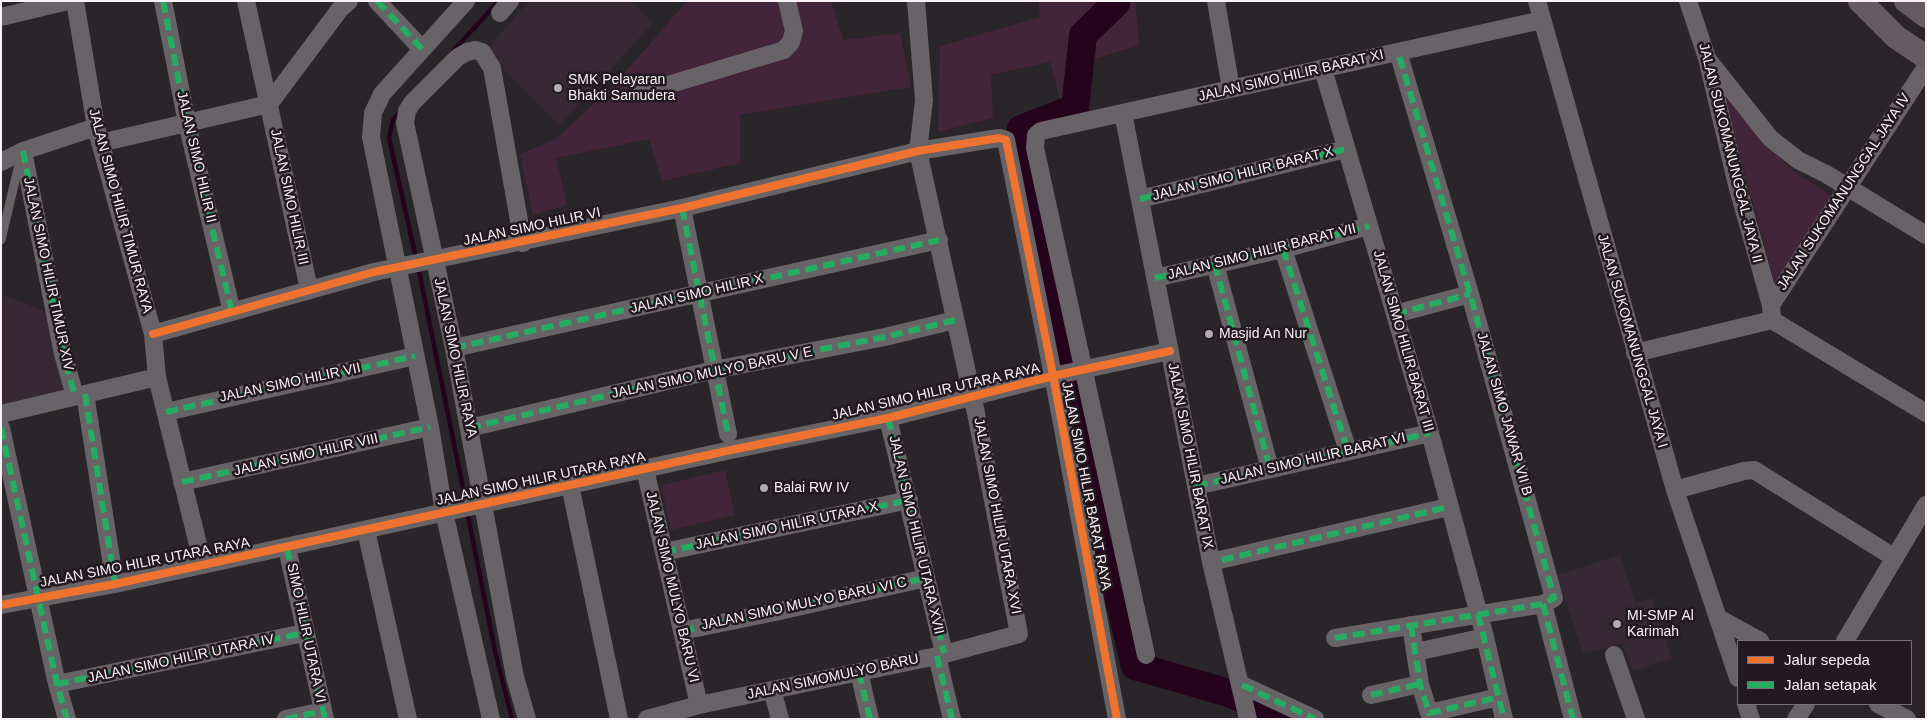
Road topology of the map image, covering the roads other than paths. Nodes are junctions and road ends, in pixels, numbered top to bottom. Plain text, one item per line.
1 (68, 1) edge
2 (75, 1) edge
3 (163, 1) edge
4 (246, 1) edge
5 (349, 1) edge
6 (377, 1) edge
7 (466, 1) edge
8 (787, 1) edge
9 (916, 1) edge
10 (1216, 1) edge
11 (1538, 1) edge
12 (1688, 1) edge
13 (1860, 1) edge
14 (1906, 1) edge
15 (1926, 16) edge
16 (1, 17) edge
17 (1542, 20) junction
18 (422, 49) junction
19 (1398, 52) junction
20 (1926, 57) edge
21 (1707, 58) junction
22 (1926, 67) edge
23 (1323, 69) junction
24 (1231, 90) junction
25 (641, 93) dead end
26 (269, 104) junction
27 (1123, 113) junction
28 (187, 123) junction
29 (1041, 131) joint
30 (98, 135) junction
31 (1346, 149) junction
32 (23, 150) junction
33 (918, 151) junction
34 (1, 162) edge
35 (1849, 188) junction
36 (1140, 199) junction
37 (682, 208) junction
38 (1369, 226) junction
39 (1926, 235) edge
40 (1, 240) edge
41 (939, 240) junction
42 (522, 242) junction
43 (1283, 249) junction
44 (430, 260) junction
45 (1215, 264) junction
46 (402, 266) junction
47 (1155, 278) junction
48 (309, 289) junction
49 (1470, 294) junction
50 (699, 295) junction
51 (232, 312) junction
52 (1772, 312) junction
53 (1395, 314) junction
54 (955, 320) junction
55 (153, 334) junction
56 (454, 348) junction
57 (1170, 351) junction
58 (1635, 353) junction
59 (415, 356) junction
60 (714, 370) junction
61 (1081, 370) junction
62 (1057, 376) junction
63 (157, 377) junction
64 (80, 395) junction
65 (972, 398) junction
66 (166, 412) junction
67 (1926, 413) edge
68 (1, 414) edge
69 (888, 418) junction
70 (430, 427) junction
71 (1, 428) edge
72 (469, 428) junction
73 (1430, 433) junction
74 (728, 434) dead end
75 (1348, 451) junction
76 (645, 469) junction
77 (1270, 469) junction
78 (182, 482) junction
79 (570, 485) junction
80 (1196, 486) junction
81 (1675, 490) junction
82 (909, 500) junction
83 (1926, 505) edge
84 (1448, 507) junction
85 (464, 508) junction
86 (366, 530) junction
87 (287, 548) junction
88 (664, 552) junction
89 (1895, 558) junction
90 (1211, 562) junction
91 (203, 565) junction
92 (926, 578) junction
93 (116, 584) junction
94 (38, 598) junction
95 (1544, 604) junction
96 (1, 605) edge
97 (1478, 614) junction
98 (1720, 620) junction
99 (1411, 625) junction
100 (682, 631) junction
101 (304, 633) junction
102 (1019, 634) joint
103 (1485, 637) junction
104 (1335, 638) dead end
105 (1758, 640) edge
106 (1846, 640) edge
107 (1734, 651) edge
108 (1416, 652) junction
109 (940, 654) junction
110 (1146, 655) dead end
111 (1614, 655) dead end
112 (1737, 671) edge
113 (859, 672) junction
114 (57, 684) junction
115 (1420, 684) junction
116 (772, 690) junction
117 (1371, 695) dead end
118 (1499, 697) junction
119 (1244, 701) edge
120 (699, 705) junction
121 (1746, 705) edge
122 (1805, 705) edge
123 (1880, 705) edge
124 (324, 715) edge
125 (67, 719) edge
126 (286, 719) edge
127 (408, 719) edge
128 (491, 719) edge
129 (527, 719) edge
130 (619, 719) edge
131 (647, 719) edge
132 (780, 719) edge
133 (870, 719) edge
134 (952, 719) edge
135 (1117, 719) edge
136 (1315, 719) edge
137 (1504, 719) edge
138 (1573, 719) edge
139 (1636, 719) edge
140 (1751, 719) edge
141 (1796, 719) edge
142 (1907, 719) edge

1 - 16 street
2 - 30 street, JALAN SIMO HILIR TIMUR RAYA
3 - 28 street, JALAN SIMO HILIR II
4 - 26 street, JALAN SIMO HILIR III
5 - 26 street
6 - 18 street
7 - 18 street, JALAN SIMO HILIR RAYA
8 - 25 street
9 - 33 street
10 - 24 street
11 - 17 street, JALAN SUKOMANUNGGAL JAYA I
12 - 21 street, JALAN SUKOMANUNGGAL JAYA II
13 - 20 main road
14 - 15 main road
17 - 19 street, JALAN SIMO HILIR BARAT XI
17 - 58 street, JALAN SUKOMANUNGGAL JAYA I
18 - 46 street, JALAN SIMO HILIR RAYA
19 - 23 street, JALAN SIMO HILIR BARAT XI
19 - 49 street, JALAN SIMO JAWAR VII B
21 - 35 street
21 - 52 street, JALAN SUKOMANUNGGAL JAYA II
22 - 35 street, JALAN SUKOMANUNGGAL JAYA IV
23 - 24 street, JALAN SIMO HILIR BARAT XI
23 - 31 street, JALAN SIMO HILIR BARAT III
24 - 27 street, JALAN SIMO HILIR BARAT XI
26 - 28 street
26 - 48 street, JALAN SIMO HILIR III
27 - 29 street, JALAN SIMO HILIR BARAT XI
27 - 36 street, JALAN SIMO HILIR BARAT IX
28 - 30 street
28 - 51 street, JALAN SIMO HILIR II
29 - 61 street, JALAN SIMO HILIR BARAT RAYA
30 - 32 street
30 - 55 street, JALAN SIMO HILIR TIMUR RAYA
31 - 36 street, JALAN SIMO HILIR BARAT X
31 - 38 street, JALAN SIMO HILIR BARAT III
32 - 34 street
32 - 40 lane
32 - 64 street, JALAN SIMO HILIR TIMUR XIV
33 - 37 street, JALAN SIMO HILIR VI
33 - 41 street
33 - 62 street, JALAN SIMO HILIR BARAT RAYA
35 - 39 street
35 - 52 street, JALAN SUKOMANUNGGAL JAYA IV
36 - 47 street, JALAN SIMO HILIR BARAT IX
37 - 42 street, JALAN SIMO HILIR VI
37 - 50 street
38 - 43 street, JALAN SIMO HILIR BARAT VII
38 - 53 street, JALAN SIMO HILIR BARAT III
41 - 50 street, JALAN SIMO HILIR X
41 - 54 street
42 - 44 street, JALAN SIMO HILIR VI
42 - 44 street, JALAN SIMO HILIR RAYA
43 - 45 street, JALAN SIMO HILIR BARAT VII
43 - 75 street
44 - 46 street, JALAN SIMO HILIR VI
44 - 56 street, JALAN SIMO HILIR RAYA
45 - 47 street, JALAN SIMO HILIR BARAT VII
45 - 77 street
46 - 48 street, JALAN SIMO HILIR VI
46 - 59 street, JALAN SIMO HILIR RAYA
47 - 57 street, JALAN SIMO HILIR BARAT IX
48 - 51 street, JALAN SIMO HILIR VI
49 - 53 street
49 - 95 street, JALAN SIMO JAWAR VII B
50 - 56 street, JALAN SIMO HILIR X
50 - 60 street
51 - 55 street, JALAN SIMO HILIR VI
52 - 58 street
52 - 67 street
53 - 73 street, JALAN SIMO HILIR BARAT III
54 - 60 street, JALAN SIMO MULYO BARU V E
54 - 65 street
55 - 63 street, JALAN SIMO HILIR TIMUR RAYA
56 - 72 street, JALAN SIMO HILIR RAYA
57 - 61 street, JALAN SIMO HILIR UTARA RAYA
57 - 80 street, JALAN SIMO HILIR BARAT IX
58 - 81 street, JALAN SUKOMANUNGGAL JAYA I
59 - 66 street, JALAN SIMO HILIR VII
59 - 70 street, JALAN SIMO HILIR RAYA
60 - 72 street, JALAN SIMO MULYO BARU V E
60 - 74 street
61 - 62 street, JALAN SIMO HILIR UTARA RAYA
61 - 110 street, JALAN SIMO HILIR BARAT RAYA
62 - 65 street, JALAN SIMO HILIR UTARA RAYA
62 - 135 street, JALAN SIMO HILIR BARAT RAYA
63 - 64 street
63 - 66 street, JALAN SIMO HILIR TIMUR RAYA
64 - 68 street
64 - 93 street, JALAN SIMO HILIR TIMUR XIV
65 - 69 street, JALAN SIMO HILIR UTARA RAYA
65 - 102 street, JALAN SIMO HILIR UTARA XVI
66 - 78 street, JALAN SIMO HILIR TIMUR RAYA
69 - 76 street, JALAN SIMO HILIR UTARA RAYA
69 - 82 street, JALAN SIMO HILIR UTARA XVII
70 - 78 street, JALAN SIMO HILIR VIII
70 - 85 street, JALAN SIMO HILIR RAYA
71 - 94 street
72 - 85 street, JALAN SIMO HILIR RAYA
73 - 75 street, JALAN SIMO HILIR BARAT VI
73 - 84 street, JALAN SIMO HILIR BARAT III
75 - 77 street, JALAN SIMO HILIR BARAT VI
76 - 79 street, JALAN SIMO HILIR UTARA RAYA
76 - 88 street, JALAN SIMO MULYO BARU VI
77 - 80 street, JALAN SIMO HILIR BARAT VI
78 - 91 street, JALAN SIMO HILIR TIMUR RAYA
79 - 85 street, JALAN SIMO HILIR UTARA RAYA
79 - 130 street
80 - 90 street, JALAN SIMO HILIR BARAT IX
81 - 89 street
81 - 98 street, JALAN SUKOMANUNGGAL JAYA I
82 - 88 street, JALAN SIMO HILIR UTARA X
82 - 92 street, JALAN SIMO HILIR UTARA XVII
83 - 89 street
84 - 90 street
84 - 97 street, JALAN SIMO HILIR BARAT III
85 - 86 street, JALAN SIMO HILIR UTARA RAYA
85 - 128 street, JALAN SIMO HILIR RAYA
85 - 129 street, JALAN SIMO HILIR RAYA
86 - 87 street, JALAN SIMO HILIR UTARA RAYA
86 - 127 street
87 - 91 street, JALAN SIMO HILIR UTARA RAYA
87 - 101 street, SIMO HILIR UTARA VI
88 - 100 street, JALAN SIMO MULYO BARU VI
89 - 106 street
90 - 119 street, JALAN SIMO HILIR BARAT IX
91 - 93 street, JALAN SIMO HILIR UTARA RAYA
92 - 100 street, JALAN SIMO MULYO BARU VI C
92 - 109 street, JALAN SIMO HILIR UTARA XVII
93 - 94 street, JALAN SIMO HILIR UTARA RAYA
94 - 96 street, JALAN SIMO HILIR UTARA RAYA
94 - 114 street
95 - 97 street
95 - 138 street
97 - 99 street
97 - 103 street
98 - 105 street
98 - 107 street, JALAN SUKOMANUNGGAL JAYA I
99 - 104 street
99 - 108 street
100 - 120 street, JALAN SIMO MULYO BARU VI
101 - 114 street, JALAN SIMO HILIR UTARA IV
101 - 124 street, SIMO HILIR UTARA VI
102 - 109 street, JALAN SIMOMULYO BARU
103 - 108 street
103 - 118 street
107 - 112 street, JALAN SUKOMANUNGGAL JAYA I
108 - 115 street
109 - 113 street, JALAN SIMOMULYO BARU
109 - 134 street, JALAN SIMO HILIR UTARA XVII
111 - 139 street
113 - 116 street, JALAN SIMOMULYO BARU
113 - 133 street
114 - 125 street
115 - 117 street
115 - 118 street
116 - 120 street, JALAN SIMOMULYO BARU
116 - 132 street
118 - 137 street
119 - 136 street
120 - 131 street, JALAN SIMOMULYO BARU
121 - 140 street
122 - 141 street
123 - 142 street
124 - 126 street

